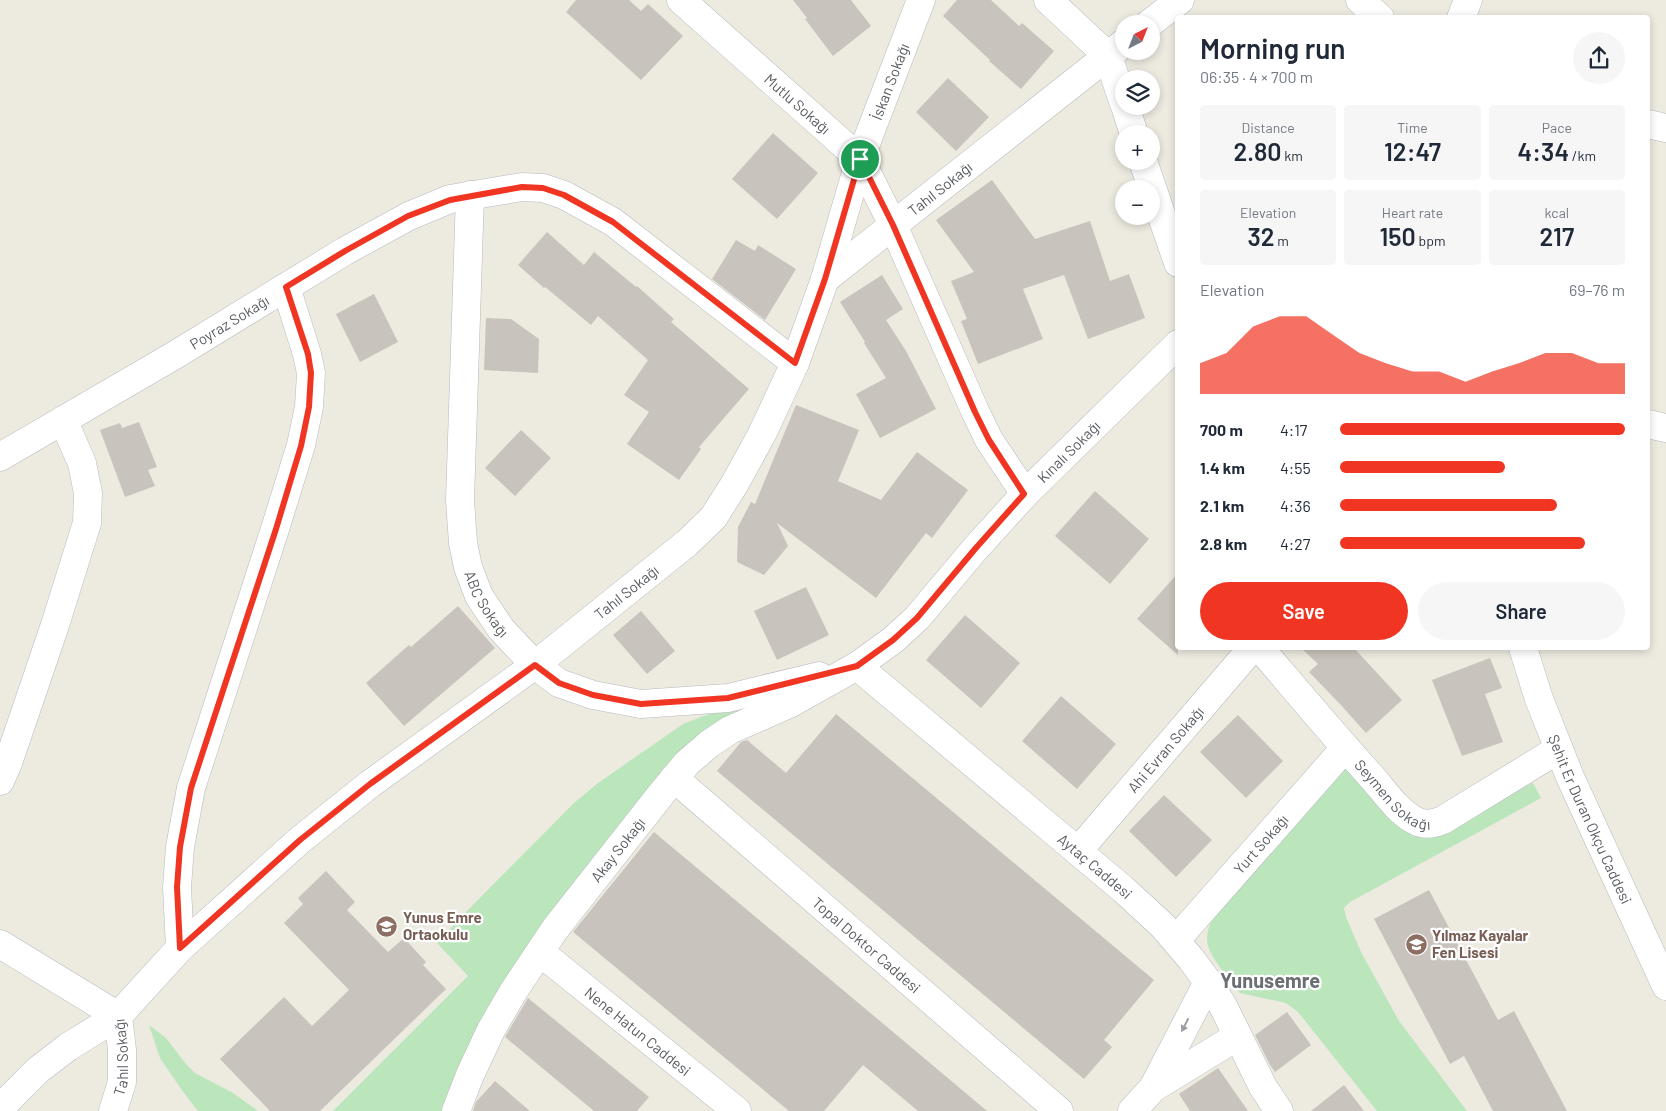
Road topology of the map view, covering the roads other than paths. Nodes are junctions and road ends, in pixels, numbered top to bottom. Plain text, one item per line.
1 (681, 0) edge
2 (921, 0) edge
3 (1048, 0) edge
4 (1180, 0) edge
5 (1360, 0) edge
6 (1468, 0) edge
7 (1160, 15) edge
8 (1377, 15) edge
9 (1462, 15) edge
10 (1115, 49) edge
11 (1115, 51) edge
12 (1650, 124) edge
13 (1666, 128) edge
14 (860, 159) junction
15 (1146, 170) edge
16 (470, 195) junction
17 (893, 225) junction
18 (1175, 254) edge
19 (825, 279) junction
20 (286, 287) junction
21 (1175, 347) edge
22 (795, 363) junction
23 (63, 420) junction
24 (1650, 424) edge
25 (1666, 428) edge
26 (0, 456) edge
27 (1024, 494) junction
28 (1250, 650) edge
29 (1262, 650) edge
30 (1524, 650) edge
31 (535, 665) junction
32 (857, 666) junction
33 (1345, 748) junction
34 (1559, 749) junction
35 (674, 778) junction
36 (0, 781) edge
37 (1078, 851) junction
38 (1176, 940) junction
39 (0, 944) edge
40 (180, 948) junction
41 (540, 952) junction
42 (1208, 982) junction
43 (1666, 986) edge
44 (118, 1016) junction
45 (1238, 1036) junction
46 (1153, 1088) junction
47 (0, 1108) edge
48 (113, 1111) edge
49 (456, 1111) edge
50 (737, 1111) edge
51 (1059, 1111) edge
52 (1132, 1111) edge
53 (1279, 1111) edge

1 - 14 street, Mutlu Sokağı
2 - 14 street, İskan Sokağı
3 - 10 street
4 - 7 street
5 - 8 street
6 - 9 street
11 - 17 street, Tahıl Sokağı
12 - 13 street
14 - 17 street, Mutlu Sokağı
14 - 19 street, İskan Sokağı
15 - 18 street
16 - 20 street, Poyraz Sokağı
16 - 22 street, Poyraz Sokağı
16 - 31 street, ABC Sokağı
17 - 19 street, Tahıl Sokağı
17 - 27 street, Mutlu Sokağı
19 - 22 street, Tahıl Sokağı
20 - 23 street, Poyraz Sokağı
20 - 40 street
21 - 27 street, Kınalı Sokağı
22 - 31 street, Tahıl Sokağı
23 - 26 street, Poyraz Sokağı
23 - 36 street
24 - 25 street
27 - 32 street, Kınalı Sokağı
28 - 37 street, Ahi Evran Sokağı
29 - 33 street, Seymen Sokağı
30 - 34 street, Şehit Er Duran Okçu Caddesi
31 - 32 street, ABC Sokağı
31 - 40 street, Tahıl Sokağı
32 - 35 street, Akay Sokağı
32 - 37 street, Aytaç Caddesi
33 - 34 street, Seymen Sokağı
33 - 38 street, Yurt Sokağı
34 - 43 street, Şehit Er Duran Okçu Caddesi
35 - 41 street, Akay Sokağı
35 - 51 street, Topal Doktor Caddesi
37 - 38 street, Aytaç Caddesi
38 - 42 street, Aytaç Caddesi
39 - 44 street
40 - 44 street, Tahıl Sokağı
41 - 49 street, Akay Sokağı
41 - 50 street, Nene Hatun Caddesi
42 - 45 street, Aytaç Caddesi
42 -> 46 street
44 - 47 street
44 - 48 street, Tahıl Sokağı
45 - 46 street
45 - 53 street, Aytaç Caddesi
46 - 52 street

